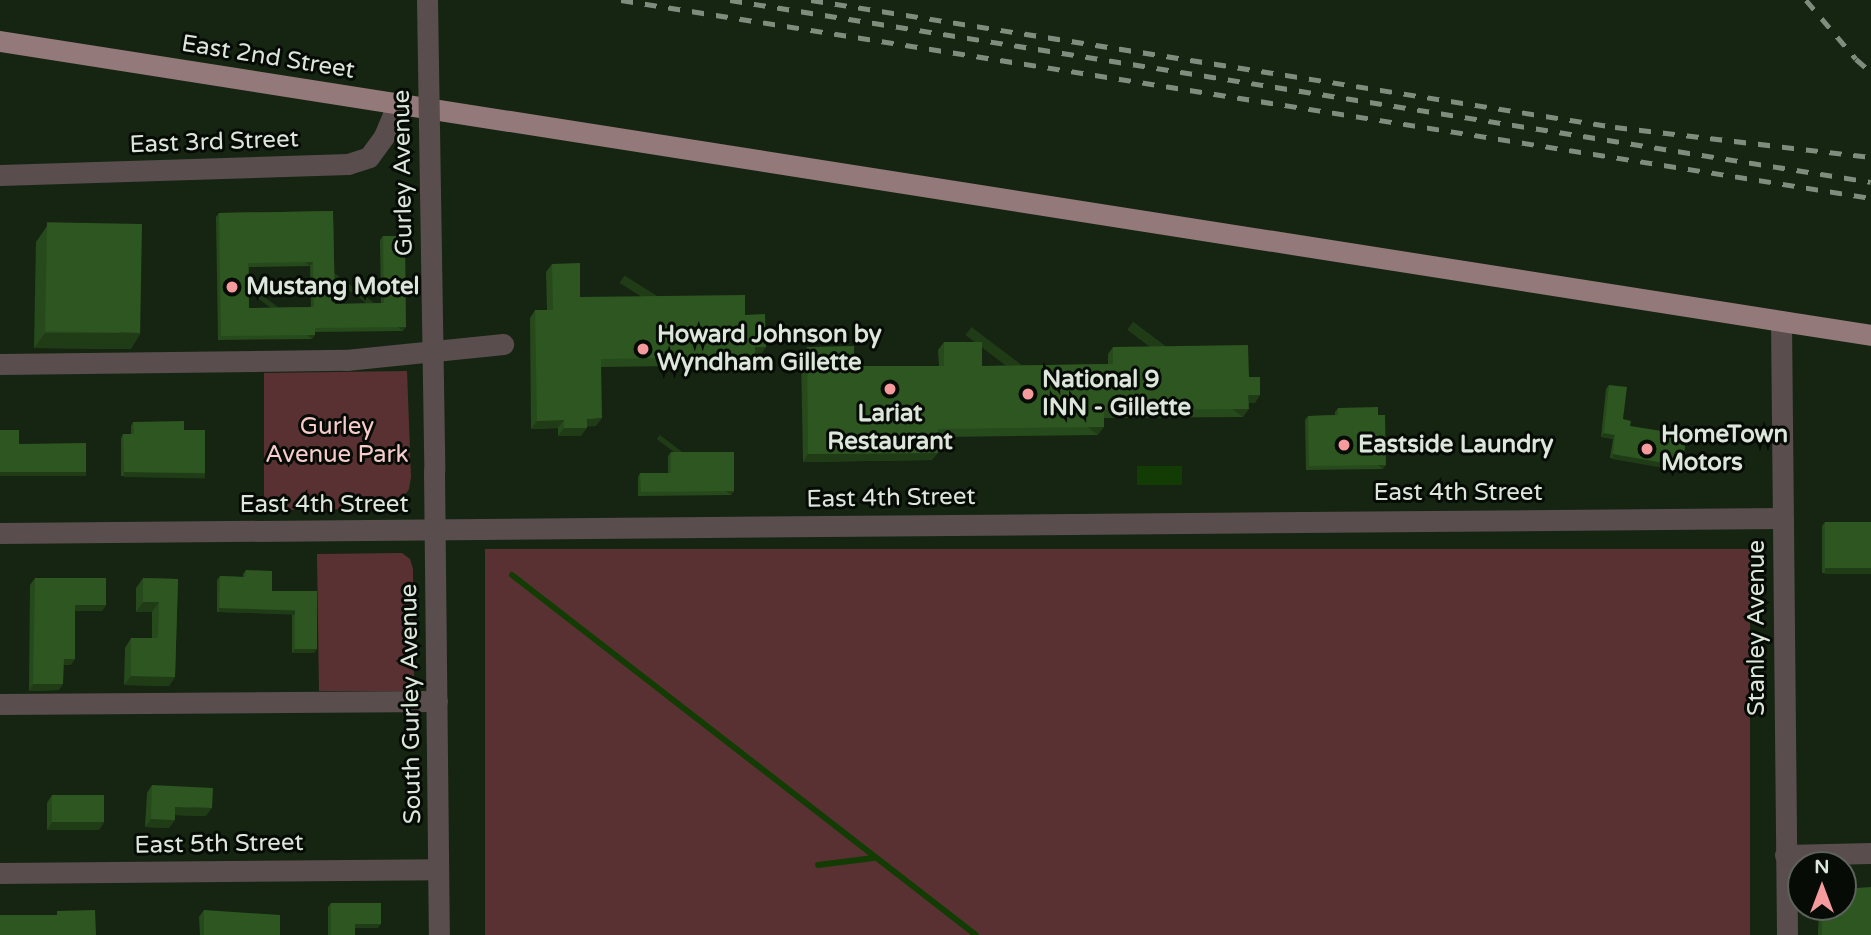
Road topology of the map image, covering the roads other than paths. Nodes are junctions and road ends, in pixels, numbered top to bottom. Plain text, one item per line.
1 (427, 0) edge
2 (0, 41) edge
3 (397, 105) junction
4 (0, 175) edge
5 (1781, 321) junction
6 (1871, 335) edge
7 (503, 344) dead end
8 (0, 364) edge
9 (434, 471) joint
10 (1783, 518) junction
11 (435, 530) junction
12 (0, 533) edge
13 (437, 701) junction
14 (0, 704) edge
15 (1871, 853) edge
16 (1786, 855) junction
17 (438, 869) junction
18 (0, 873) edge
19 (439, 935) edge
20 (1787, 935) edge

1 - 9 street, Gurley Avenue, bridge
2 - 3 main road, East 2nd Street
3 - 4 street, East 3rd Street
3 - 5 main road, East 2nd Street
5 - 6 main road, East 2nd Street
5 - 10 street, Stanley Avenue
7 - 8 street
9 - 11 street, South Gurley Avenue
10 - 11 street, East 4th Street
10 - 16 street, Stanley Avenue
11 - 12 street, East 4th Street
11 - 13 street, South Gurley Avenue
13 - 14 street
13 - 17 street, South Gurley Avenue
15 - 16 street
16 - 20 street, Stanley Avenue
17 - 18 street, East 5th Street
17 - 19 street, South Gurley Avenue

